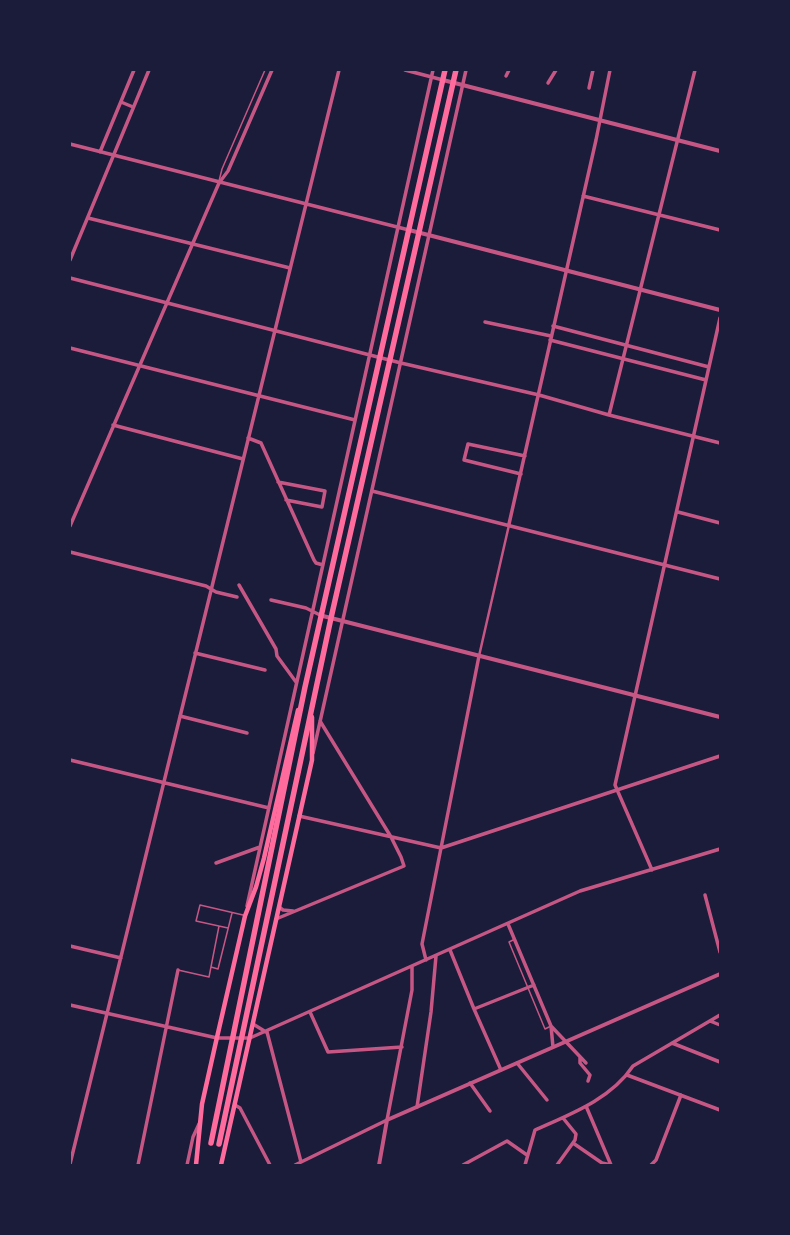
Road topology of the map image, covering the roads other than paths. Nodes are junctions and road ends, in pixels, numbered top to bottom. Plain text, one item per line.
1 (134, 70) edge
2 (149, 70) edge
3 (265, 70) edge
4 (272, 70) edge
5 (338, 70) edge
6 (405, 70) edge
7 (433, 70) edge
8 (445, 70) edge
9 (456, 70) edge
10 (466, 70) edge
11 (509, 70) edge
12 (556, 70) edge
13 (593, 70) edge
14 (610, 70) edge
15 (695, 70) edge
16 (506, 76) dead end
17 (432, 77) junction
18 (443, 80) junction
19 (453, 82) junction
20 (548, 83) dead end
21 (463, 85) junction
22 (589, 88) dead end
23 (122, 102) junction
24 (133, 107) junction
25 (599, 120) junction
26 (678, 140) junction
27 (70, 144) edge
28 (720, 151) edge
29 (100, 152) junction
30 (114, 156) junction
31 (219, 183) junction
32 (583, 196) junction
33 (306, 205) junction
34 (659, 215) junction
35 (88, 218) junction
36 (398, 227) junction
37 (409, 230) junction
38 (720, 230) edge
39 (420, 232) junction
40 (429, 234) junction
41 (193, 244) junction
42 (70, 260) edge
43 (290, 268) junction
44 (566, 271) junction
45 (70, 278) edge
46 (641, 290) junction
47 (167, 304) junction
48 (720, 310) edge
49 (720, 318) edge
50 (485, 322) dead end
51 (553, 326) junction
52 (275, 330) junction
53 (550, 338) junction
54 (627, 346) junction
55 (70, 348) edge
56 (370, 355) junction
57 (380, 358) junction
58 (624, 359) junction
59 (390, 360) junction
60 (401, 364) junction
61 (139, 365) junction
62 (709, 367) junction
63 (706, 380) junction
64 (259, 395) junction
65 (539, 395) junction
66 (609, 415) junction
67 (355, 420) junction
68 (113, 425) junction
69 (695, 437) junction
70 (248, 438) junction
71 (720, 443) edge
72 (525, 456) junction
73 (243, 459) junction
74 (521, 474) junction
75 (278, 482) junction
76 (372, 491) junction
77 (286, 500) junction
78 (678, 512) junction
79 (720, 523) edge
80 (509, 524) junction
81 (70, 526) edge
82 (70, 552) edge
83 (323, 565) junction
84 (665, 566) junction
85 (720, 579) edge
86 (239, 585) dead end
87 (211, 589) junction
88 (237, 597) dead end
89 (271, 600) dead end
90 (312, 611) junction
91 (322, 616) junction
92 (331, 618) junction
93 (343, 622) junction
94 (196, 653) junction
95 (479, 656) junction
96 (265, 670) dead end
97 (296, 682) junction
98 (305, 689) junction
99 (636, 695) junction
100 (312, 703) junction
101 (180, 716) junction
102 (720, 717) edge
103 (320, 721) junction
104 (247, 733) dead end
105 (720, 756) edge
106 (70, 760) edge
107 (312, 760) junction
108 (164, 782) junction
109 (617, 789) junction
110 (269, 808) junction
111 (299, 816) junction
112 (391, 837) junction
113 (260, 847) junction
114 (441, 848) junction
115 (720, 849) edge
116 (216, 863) dead end
117 (652, 870) junction
118 (705, 895) dead end
119 (278, 907) junction
120 (296, 911) junction
121 (232, 913) junction
122 (245, 916) junction
123 (276, 919) junction
124 (508, 924) junction
125 (219, 926) junction
126 (228, 928) junction
127 (515, 939) junction
128 (70, 946) edge
129 (450, 950) junction
130 (720, 952) edge
131 (436, 956) junction
132 (121, 958) junction
133 (426, 960) junction
134 (211, 967) junction
135 (412, 967) junction
136 (178, 970) joint
137 (720, 974) edge
138 (534, 985) junction
139 (528, 987) junction
140 (70, 1005) edge
141 (474, 1010) junction
142 (310, 1012) junction
143 (107, 1013) junction
144 (720, 1015) edge
145 (710, 1021) junction
146 (253, 1024) junction
147 (720, 1025) edge
148 (551, 1026) junction
149 (166, 1027) junction
150 (267, 1032) junction
151 (217, 1038) junction
152 (234, 1038) junction
153 (241, 1038) junction
154 (250, 1038) junction
155 (566, 1041) junction
156 (672, 1043) junction
157 (402, 1047) junction
158 (553, 1047) junction
159 (580, 1056) junction
160 (720, 1062) edge
161 (517, 1063) junction
162 (586, 1063) dead end
163 (501, 1070) junction
164 (627, 1075) junction
165 (588, 1081) dead end
166 (470, 1083) junction
167 (681, 1095) junction
168 (546, 1100) dead end
169 (235, 1105) junction
170 (586, 1106) junction
171 (417, 1107) junction
172 (720, 1110) edge
173 (490, 1112) dead end
174 (563, 1118) junction
175 (387, 1120) junction
176 (200, 1123) junction
177 (211, 1143) dead end
178 (573, 1143) junction
179 (219, 1144) dead end
180 (527, 1155) junction
181 (301, 1162) junction
182 (70, 1164) edge
183 (138, 1165) edge
184 (187, 1165) edge
185 (196, 1165) edge
186 (221, 1165) edge
187 (270, 1165) edge
188 (295, 1165) edge
189 (379, 1165) edge
190 (463, 1165) edge
191 (525, 1165) edge
192 (557, 1165) edge
193 (611, 1165) edge
194 (651, 1165) edge

1 - 23 street
2 - 24 street
3 - 31 lane
4 - 31 street
5 - 33 street
6 - 17 street
7 - 17 street
8 - 18 main road
9 - 19 main road
10 - 21 street
11 - 16 street
12 - 20 street
13 - 22 street
14 - 25 street
15 - 26 street
17 - 18 street
17 - 36 street
18 - 19 street
18 - 37 main road
19 - 21 street
19 - 39 main road
21 - 25 street
21 - 40 street
23 - 24 street
23 - 29 street
24 - 30 street
25 - 26 street
25 - 32 street
26 - 28 street
26 - 34 street
27 - 29 street
29 - 30 street
30 - 31 street
30 - 35 street
31 - 33 street
31 - 41 street
32 - 34 street
32 - 44 street
33 - 36 street
33 - 43 street
34 - 38 street
34 - 46 street
35 - 41 street
35 - 42 street
36 - 37 street
36 - 56 street
37 - 39 street
37 - 57 main road
39 - 40 street
39 - 59 main road
40 - 44 street
40 - 60 street
41 - 43 street
41 - 47 street
43 - 52 street
44 - 46 street
44 - 51 street
45 - 47 street
46 - 48 street
46 - 54 street
47 - 52 street
47 - 61 street
49 - 62 street
50 - 53 street
51 - 53 street
51 - 54 street
52 - 56 street
52 - 64 street
53 - 58 street
53 - 65 street
54 - 58 street
54 - 62 street
55 - 61 street
56 - 57 street
56 - 67 street
57 - 59 street
57 - 91 main road
58 - 63 street
58 - 66 street
59 - 60 street
59 - 92 main road
60 - 65 street
60 - 76 street
61 - 64 street
61 - 68 street
62 - 63 street
63 - 69 street
64 - 67 street
64 - 70 street
65 - 66 street
65 - 72 street
66 - 69 street
67 - 83 street
68 - 73 street
68 - 81 street
69 - 71 street
69 - 78 street
70 - 73 street
70 - 75 street
72 - 74 street
72 - 74 street
73 - 87 street
74 - 80 street
75 - 77 street
75 - 77 street
76 - 80 street
76 - 93 street
77 - 83 street
78 - 79 street
78 - 84 street
80 - 84 street
80 - 95 street
82 - 87 street
83 - 90 street
84 - 85 street
84 - 99 street
86 - 97 street
87 - 88 street
87 - 94 street
89 - 90 street
90 - 91 street
90 - 97 street
91 - 92 street
91 - 98 main road
92 - 93 street
92 - 100 main road
93 - 95 street
93 - 103 street
94 - 96 street
94 - 101 street
95 - 99 street
95 - 114 street
97 - 110 street
98 - 122 main road
98 - 152 main road
99 - 102 street
99 - 109 street
100 - 107 main road
100 - 153 main road
101 - 104 street
101 - 108 street
103 - 107 street
103 - 112 street
105 - 109 street
106 - 108 street
107 - 111 main road
108 - 110 street
108 - 132 street
109 - 114 street
109 - 117 street
110 - 113 street
111 - 112 street
111 - 119 main road
112 - 114 street
112 - 120 street
113 - 116 street
113 - 122 street
114 - 133 street
115 - 117 street
117 - 124 street
118 - 130 street
119 - 120 street
119 - 123 main road
120 - 123 street
121 - 122 lane
121 - 125 lane
121 - 126 lane
122 - 151 main road
123 - 146 main road
124 - 127 street
124 - 129 street
125 - 126 lane
125 - 134 lane
126 - 134 lane
127 - 138 street
127 - 139 lane
128 - 132 street
129 - 131 street
129 - 141 street
131 - 133 street
131 - 171 street
132 - 143 street
133 - 135 street
134 - 136 lane
135 - 142 street
135 - 157 street
136 - 149 street
137 - 155 street
138 - 139 street
138 - 148 street
139 - 141 street
139 - 148 lane
140 - 143 street
141 - 163 street
142 - 150 street
142 - 157 street
143 - 149 street
143 - 182 street
144 - 145 street
145 - 147 street
145 - 156 street
146 - 150 street
146 - 154 main road
148 - 155 street
148 - 158 street
149 - 151 street
149 - 183 street
150 - 154 street
150 - 181 street
151 - 152 street
151 - 176 main road
152 - 153 street
152 - 177 main road
153 - 154 street
153 - 179 main road
154 - 169 main road
155 - 158 street
155 - 159 street
156 - 160 street
156 - 164 street
157 - 175 street
158 - 161 street
159 - 162 street
159 - 165 street
161 - 163 street
161 - 168 street
163 - 166 street
164 - 167 street
164 - 170 street
166 - 171 street
166 - 173 street
167 - 172 street
167 - 194 street
169 - 186 main road
169 - 187 street
170 - 174 street
170 - 193 street
171 - 175 street
174 - 178 street
174 - 180 street
175 - 181 street
175 - 189 street
176 - 184 street
176 - 185 main road
178 - 192 street
178 - 193 street
180 - 190 street
180 - 191 street
181 - 188 street

